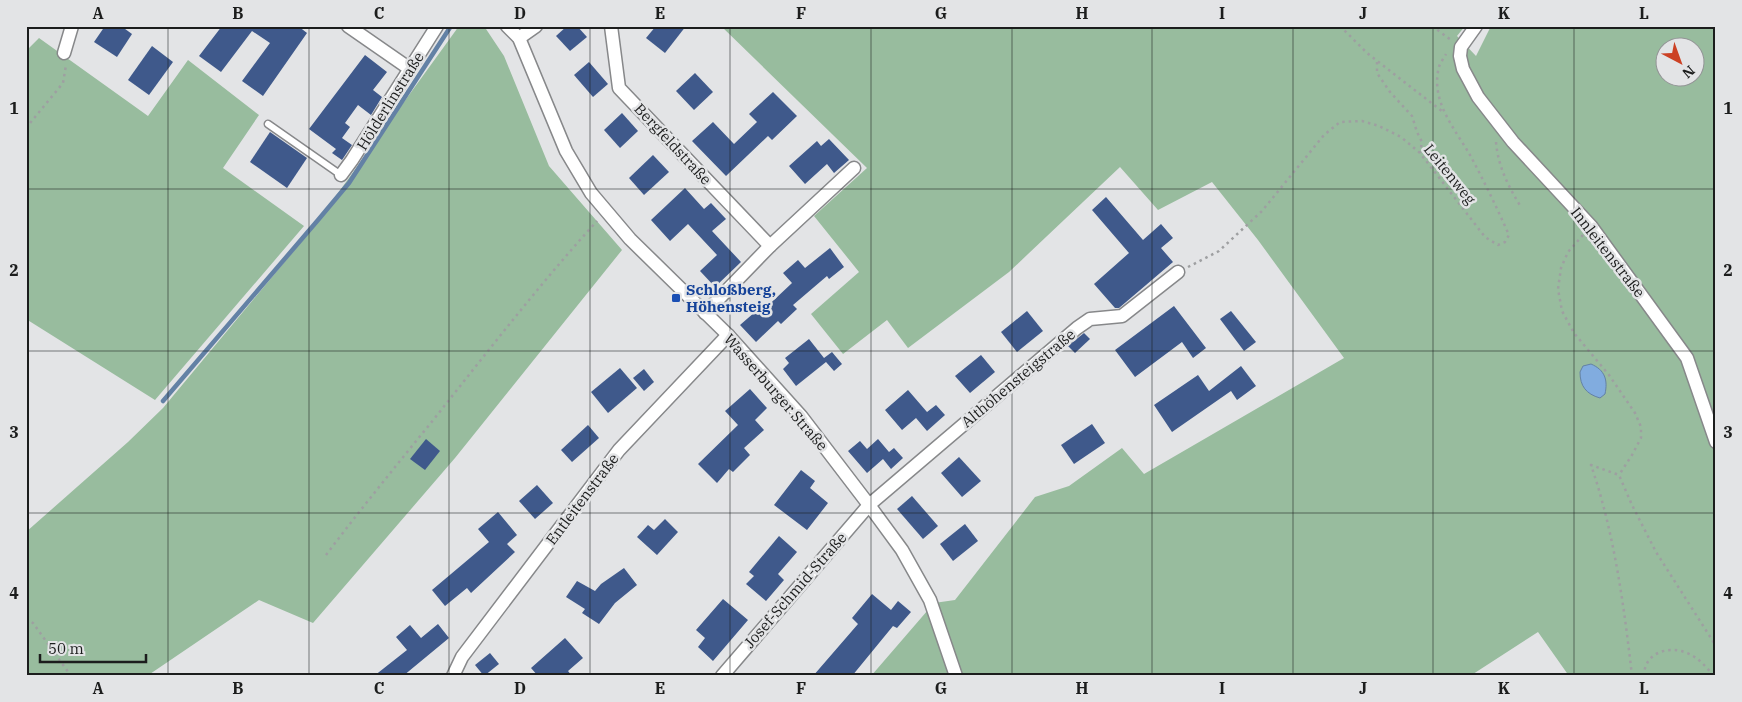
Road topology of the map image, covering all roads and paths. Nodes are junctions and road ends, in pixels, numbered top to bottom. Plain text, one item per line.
1 (72, 26) edge
2 (348, 26) edge
3 (437, 26) edge
4 (507, 26) edge
5 (536, 26) edge
6 (611, 26) edge
7 (1340, 26) edge
8 (1432, 26) edge
9 (1476, 26) edge
10 (519, 38) junction
11 (1461, 47) junction
12 (64, 53) joint
13 (1377, 61) junction
14 (410, 69) junction
15 (1444, 113) junction
16 (1494, 117) junction
17 (268, 124) dead end
18 (26, 128) edge
19 (1420, 153) junction
20 (854, 168) dead end
21 (341, 174) joint
22 (1521, 207) dead end
23 (606, 211) junction
24 (1591, 226) junction
25 (770, 246) junction
26 (1178, 272) joint
27 (705, 314) junction
28 (728, 335) junction
29 (1716, 442) edge
30 (1619, 475) junction
31 (869, 505) junction
32 (326, 555) dead end
33 (26, 619) edge
34 (1716, 646) edge
35 (71, 676) edge
36 (452, 676) edge
37 (722, 676) edge
38 (956, 676) edge
39 (1632, 676) edge
40 (1644, 676) edge
41 (1714, 676) edge

1 - 12 street
2 - 14 street
3 - 14 street, Hölderlinstraße
4 - 10 street, Wasserburger Straße
5 - 10 street
6 - 25 street, Bergfeldstraße
7 - 13 path
8 - 11 path
9 - 11 street
10 - 23 street, Wasserburger Straße
11 - 15 path, Leitenweg
11 - 16 street, Innleitenstraße
12 - 18 path
13 - 15 path
13 - 19 path
14 - 21 street, Hölderlinstraße
15 - 19 path, Leitenweg
16 - 22 path
16 - 24 street, Innleitenstraße
17 - 21 lane
19 - 26 path, Leitenweg
20 - 25 street
23 - 27 street, Wasserburger Straße
23 - 32 path
24 - 29 street, Innleitenstraße
24 - 30 path
25 - 27 street
26 - 31 street, Althöhensteigstraße
27 - 28 street, Wasserburger Straße
28 - 31 street, Wasserburger Straße
28 - 36 street, Entleitenstraße
30 - 34 path
30 - 39 path
31 - 37 street, Josef-Schmid-Straße
31 - 38 street, Wasserburger Straße
33 - 35 path
40 - 41 path

